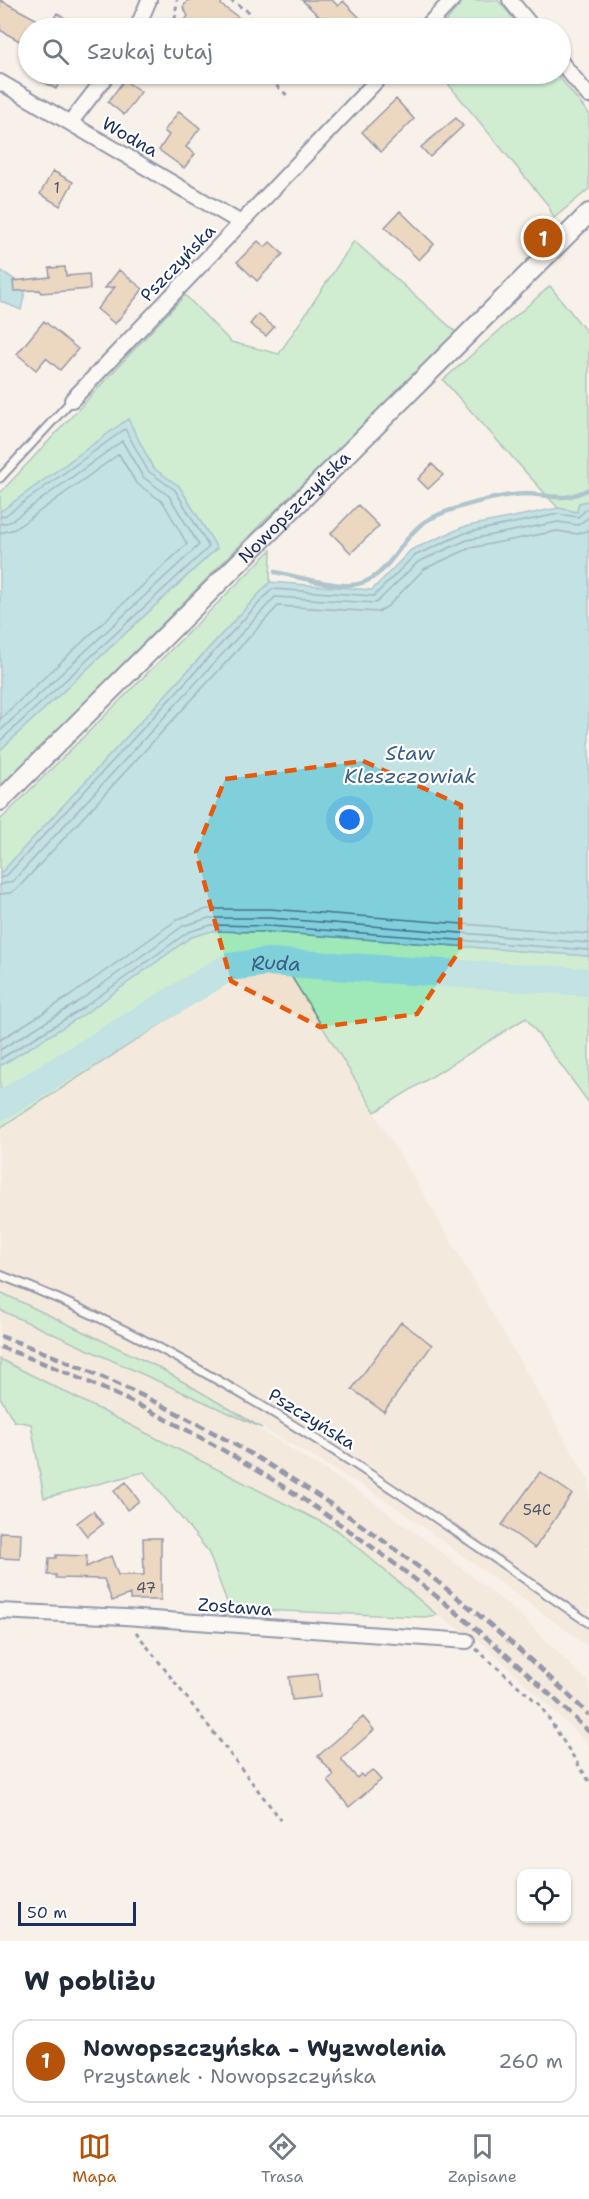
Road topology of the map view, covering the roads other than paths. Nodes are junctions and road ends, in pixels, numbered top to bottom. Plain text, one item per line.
1 (149, 0) edge
2 (452, 0) edge
3 (510, 0) edge
4 (141, 18) edge
5 (435, 18) edge
6 (525, 18) edge
7 (571, 74) edge
8 (0, 82) edge
9 (100, 84) edge
10 (373, 84) edge
11 (589, 96) edge
12 (70, 123) junction
13 (589, 213) edge
14 (241, 223) junction
15 (72, 400) joint
16 (0, 478) edge
17 (0, 801) edge
18 (0, 1275) edge
19 (0, 1611) edge
20 (589, 1623) edge
21 (467, 1641) road end

1 - 4 street
2 - 5 street
3 - 6 street
7 - 11 street
8 - 12 street, Wodna
9 - 12 street
10 - 14 street, Pszczyńska
12 - 14 street, Wodna
13 - 17 main road, Nowopszczyńska
14 - 15 street, Pszczyńska
15 - 16 lane, Pszczyńska
18 - 20 lane, Pszczyńska
19 - 21 street, Zostawa

